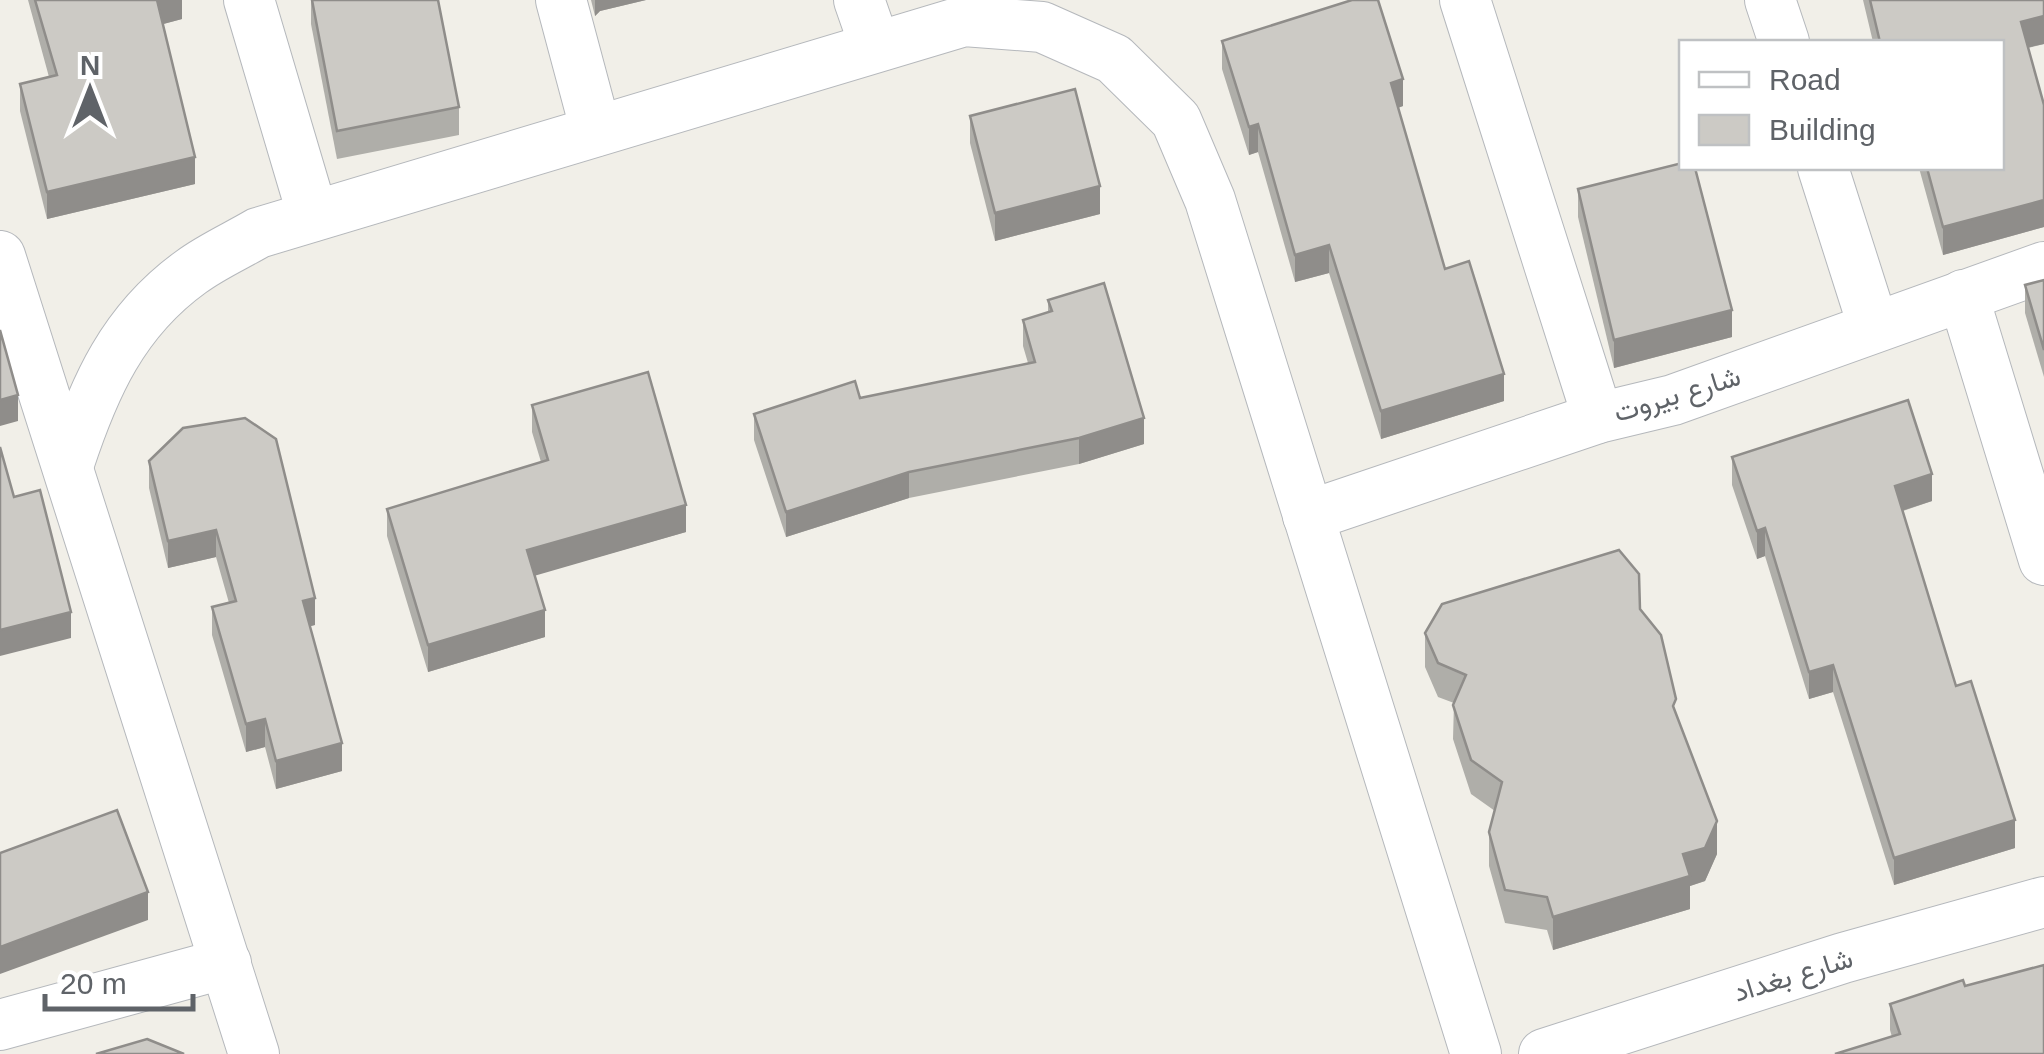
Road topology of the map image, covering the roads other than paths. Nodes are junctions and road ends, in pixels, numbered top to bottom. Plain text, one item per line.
1 (249, 0) edge
2 (561, 0) edge
3 (1465, 0) edge
4 (1770, 0) edge
5 (867, 23) edge
6 (1783, 40) edge
7 (596, 131) junction
8 (1824, 170) edge
9 (313, 216) junction
10 (0, 256) edge
11 (2044, 268) edge
12 (1964, 295) junction
13 (1873, 325) junction
14 (1598, 418) junction
15 (69, 464) junction
16 (1308, 516) junction
17 (2044, 560) edge
18 (2044, 902) edge
19 (226, 963) junction
20 (0, 1025) edge
21 (254, 1054) edge
22 (1476, 1054) edge
23 (1544, 1054) edge

1 - 9 street
2 - 7 street
3 - 14 street
4 - 6 street
5 - 7 street
5 - 16 street
7 - 9 street
8 - 13 street
9 - 15 street
10 - 15 street
11 - 12 street, شارع بيروت
12 - 13 street, شارع بيروت
12 - 17 street
13 - 14 street, شارع بيروت
14 - 16 street, شارع بيروت
15 - 19 street
16 - 22 street
18 - 23 street, شارع بغداد
19 - 20 street
19 - 21 street

